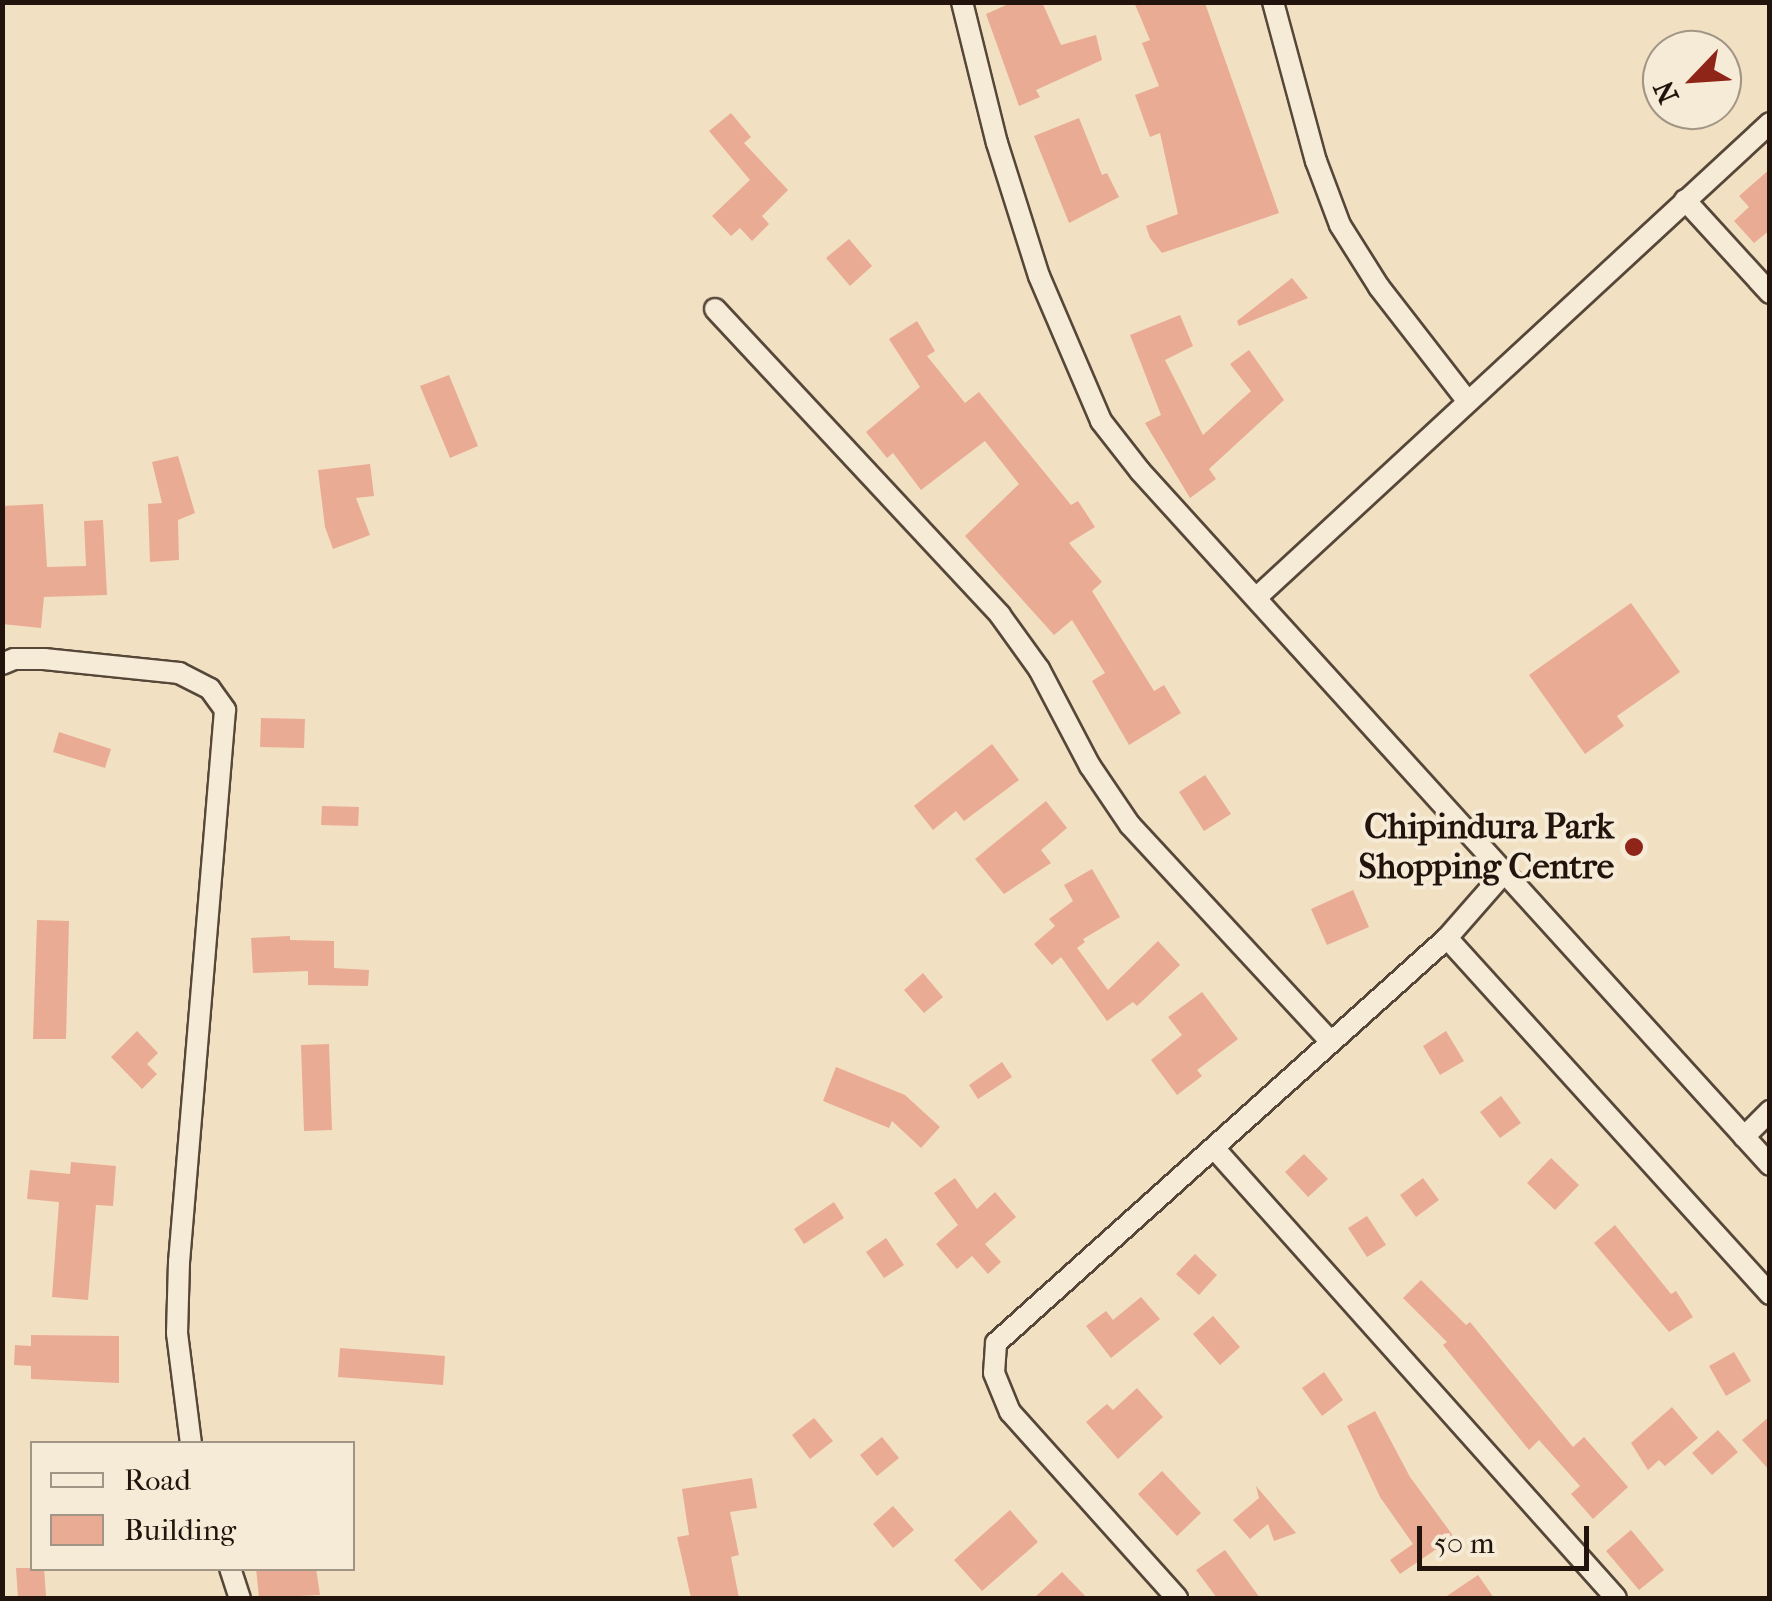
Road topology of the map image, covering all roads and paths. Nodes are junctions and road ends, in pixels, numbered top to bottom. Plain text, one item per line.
1 (962, 2) edge
2 (1274, 2) edge
3 (1770, 123) edge
4 (1684, 200) junction
5 (1770, 293) edge
6 (715, 309) dead end
7 (1466, 399) junction
8 (1256, 598) junction
9 (2, 664) edge
10 (1504, 873) junction
11 (1446, 938) junction
12 (1329, 1040) junction
13 (1770, 1112) edge
14 (1744, 1137) junction
15 (1214, 1148) junction
16 (1770, 1165) edge
17 (1770, 1294) edge
18 (191, 1441) edge
19 (231, 1571) edge
20 (240, 1598) edge
21 (1177, 1598) edge
22 (1616, 1598) edge

1 - 8 street
2 - 7 street
3 - 4 street
4 - 5 street
4 - 7 street
6 - 12 street
7 - 8 street
8 - 10 street
9 - 18 street
10 - 11 street
10 - 14 street
11 - 12 street
11 - 17 street
12 - 15 street
13 - 14 street
14 - 16 street
15 - 21 street
15 - 22 street
19 - 20 street

